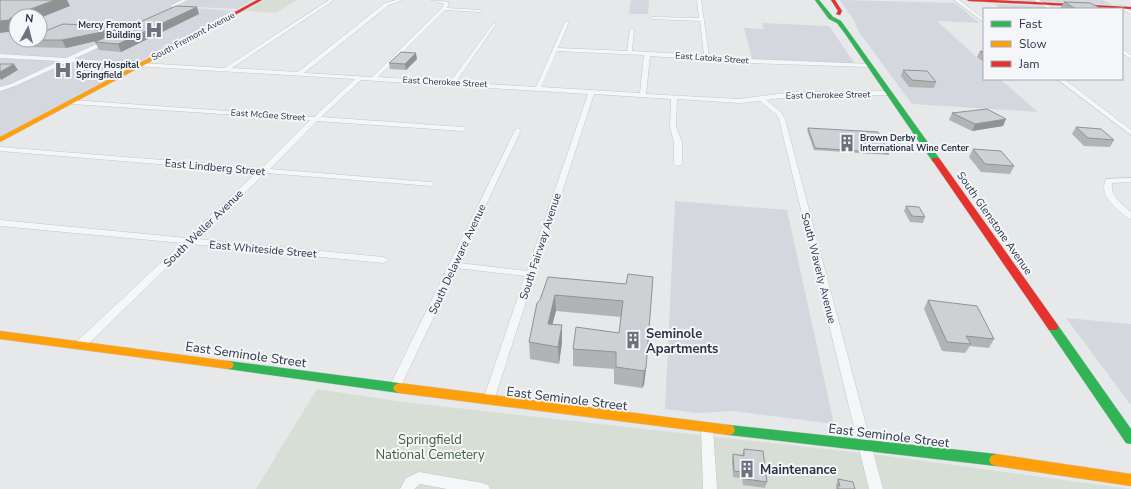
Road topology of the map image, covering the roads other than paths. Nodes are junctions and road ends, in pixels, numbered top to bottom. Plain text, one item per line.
1 (185, 0) edge
2 (260, 0) edge
3 (332, 0) edge
4 (397, 0) edge
5 (401, 0) edge
6 (433, 0) edge
7 (441, 0) edge
8 (699, 0) edge
9 (828, 0) edge
10 (833, 0) edge
11 (942, 0) edge
12 (948, 0) edge
13 (956, 0) edge
14 (969, 0) edge
15 (817, 1) edge
16 (1040, 1) edge
17 (1121, 7) joint
18 (1050, 8) edge
19 (1131, 8) edge
20 (444, 9) junction
21 (480, 10) dead end
22 (174, 12) edge
23 (652, 18) dead end
24 (838, 18) junction
25 (702, 20) junction
26 (983, 20) edge
27 (567, 22) dead end
28 (494, 24) dead end
29 (632, 30) dead end
30 (111, 40) edge
31 (556, 49) junction
32 (629, 53) junction
33 (646, 54) junction
34 (0, 56) edge
35 (707, 57) junction
36 (68, 60) junction
37 (142, 64) junction
38 (869, 65) junction
39 (226, 69) junction
40 (300, 73) junction
41 (361, 77) junction
42 (374, 78) junction
43 (1061, 80) edge
44 (453, 82) junction
45 (538, 88) junction
46 (0, 89) edge
47 (592, 92) junction
48 (890, 93) junction
49 (643, 95) junction
50 (674, 97) junction
51 (763, 100) junction
52 (72, 102) junction
53 (316, 118) junction
54 (463, 129) dead end
55 (518, 130) dead end
56 (1131, 133) edge
57 (0, 140) edge
58 (0, 149) edge
59 (678, 164) dead end
60 (263, 171) junction
61 (1131, 180) edge
62 (429, 184) dead end
63 (1131, 216) edge
64 (0, 223) edge
65 (188, 242) junction
66 (383, 260) dead end
67 (454, 266) junction
68 (531, 274) junction
69 (0, 335) edge
70 (80, 345) junction
71 (395, 387) junction
72 (489, 400) junction
73 (707, 428) junction
74 (1131, 439) edge
75 (864, 444) junction
76 (1131, 480) edge
77 (407, 489) edge
78 (483, 489) edge
79 (710, 489) edge
80 (876, 489) edge

1 - 22 street
2 - 37 main road, South Fremont Avenue
3 - 39 street
4 - 5 street
4 - 40 street
6 - 7 street
7 - 20 street
8 - 25 street
9 - 24 main road, South Glenstone Avenue
10 - 24 main road
11 - 12 main road
13 - 26 street
14 - 16 main road
15 - 24 main road, South Glenstone Avenue
16 - 17 main road
16 - 18 street
17 - 19 main road
20 - 21 street
20 - 42 street
23 - 25 street
24 - 38 main road, South Glenstone Avenue
25 - 35 street
27 - 31 street
28 - 44 street
29 - 32 street
30 - 36 street
31 - 32 street, East Latoka Street
31 - 45 street
32 - 33 street, East Latoka Street
33 - 35 street, East Latoka Street
33 - 49 street
34 - 36 street, East Cherokee Street
35 - 38 street, East Latoka Street
36 - 37 street, East Cherokee Street
36 - 46 street
37 - 39 street, East Cherokee Street
37 - 52 main road, South Fremont Avenue
38 - 48 main road, South Glenstone Avenue
39 - 40 street, East Cherokee Street
40 - 41 street, East Cherokee Street
41 - 42 street, East Cherokee Street
41 - 53 street, South Weller Avenue
42 - 44 street, East Cherokee Street
43 - 56 street
44 - 45 street, East Cherokee Street
45 - 47 street, East Cherokee Street
47 - 49 street, East Cherokee Street
47 - 68 street, South Fairway Avenue
48 - 51 street, East Cherokee Street
48 - 74 main road, South Glenstone Avenue
49 - 50 street, East Cherokee Street
50 - 51 street, East Cherokee Street
50 - 59 street
51 - 75 street, South Waverly Avenue
52 - 53 street, East McGee Street
52 - 57 main road, South Fremont Avenue
53 - 54 street, East McGee Street
53 - 60 street, South Weller Avenue
55 - 67 street, South Delaware Avenue
58 - 60 street, East Lindberg Street
60 - 62 street, East Lindberg Street
60 - 65 street, South Weller Avenue
61 - 63 street
64 - 65 street, East Whiteside Street
65 - 66 street, East Whiteside Street
65 - 70 street, South Weller Avenue
67 - 68 street
67 - 71 street, South Delaware Avenue
68 - 72 street, South Fairway Avenue
69 - 70 main road, East Seminole Street
70 - 71 main road, East Seminole Street
71 - 72 main road, East Seminole Street
72 - 73 main road, East Seminole Street
73 - 75 main road, East Seminole Street
73 - 79 street
75 - 76 main road, East Seminole Street
75 - 80 street, South Waverly Avenue
77 - 78 street

